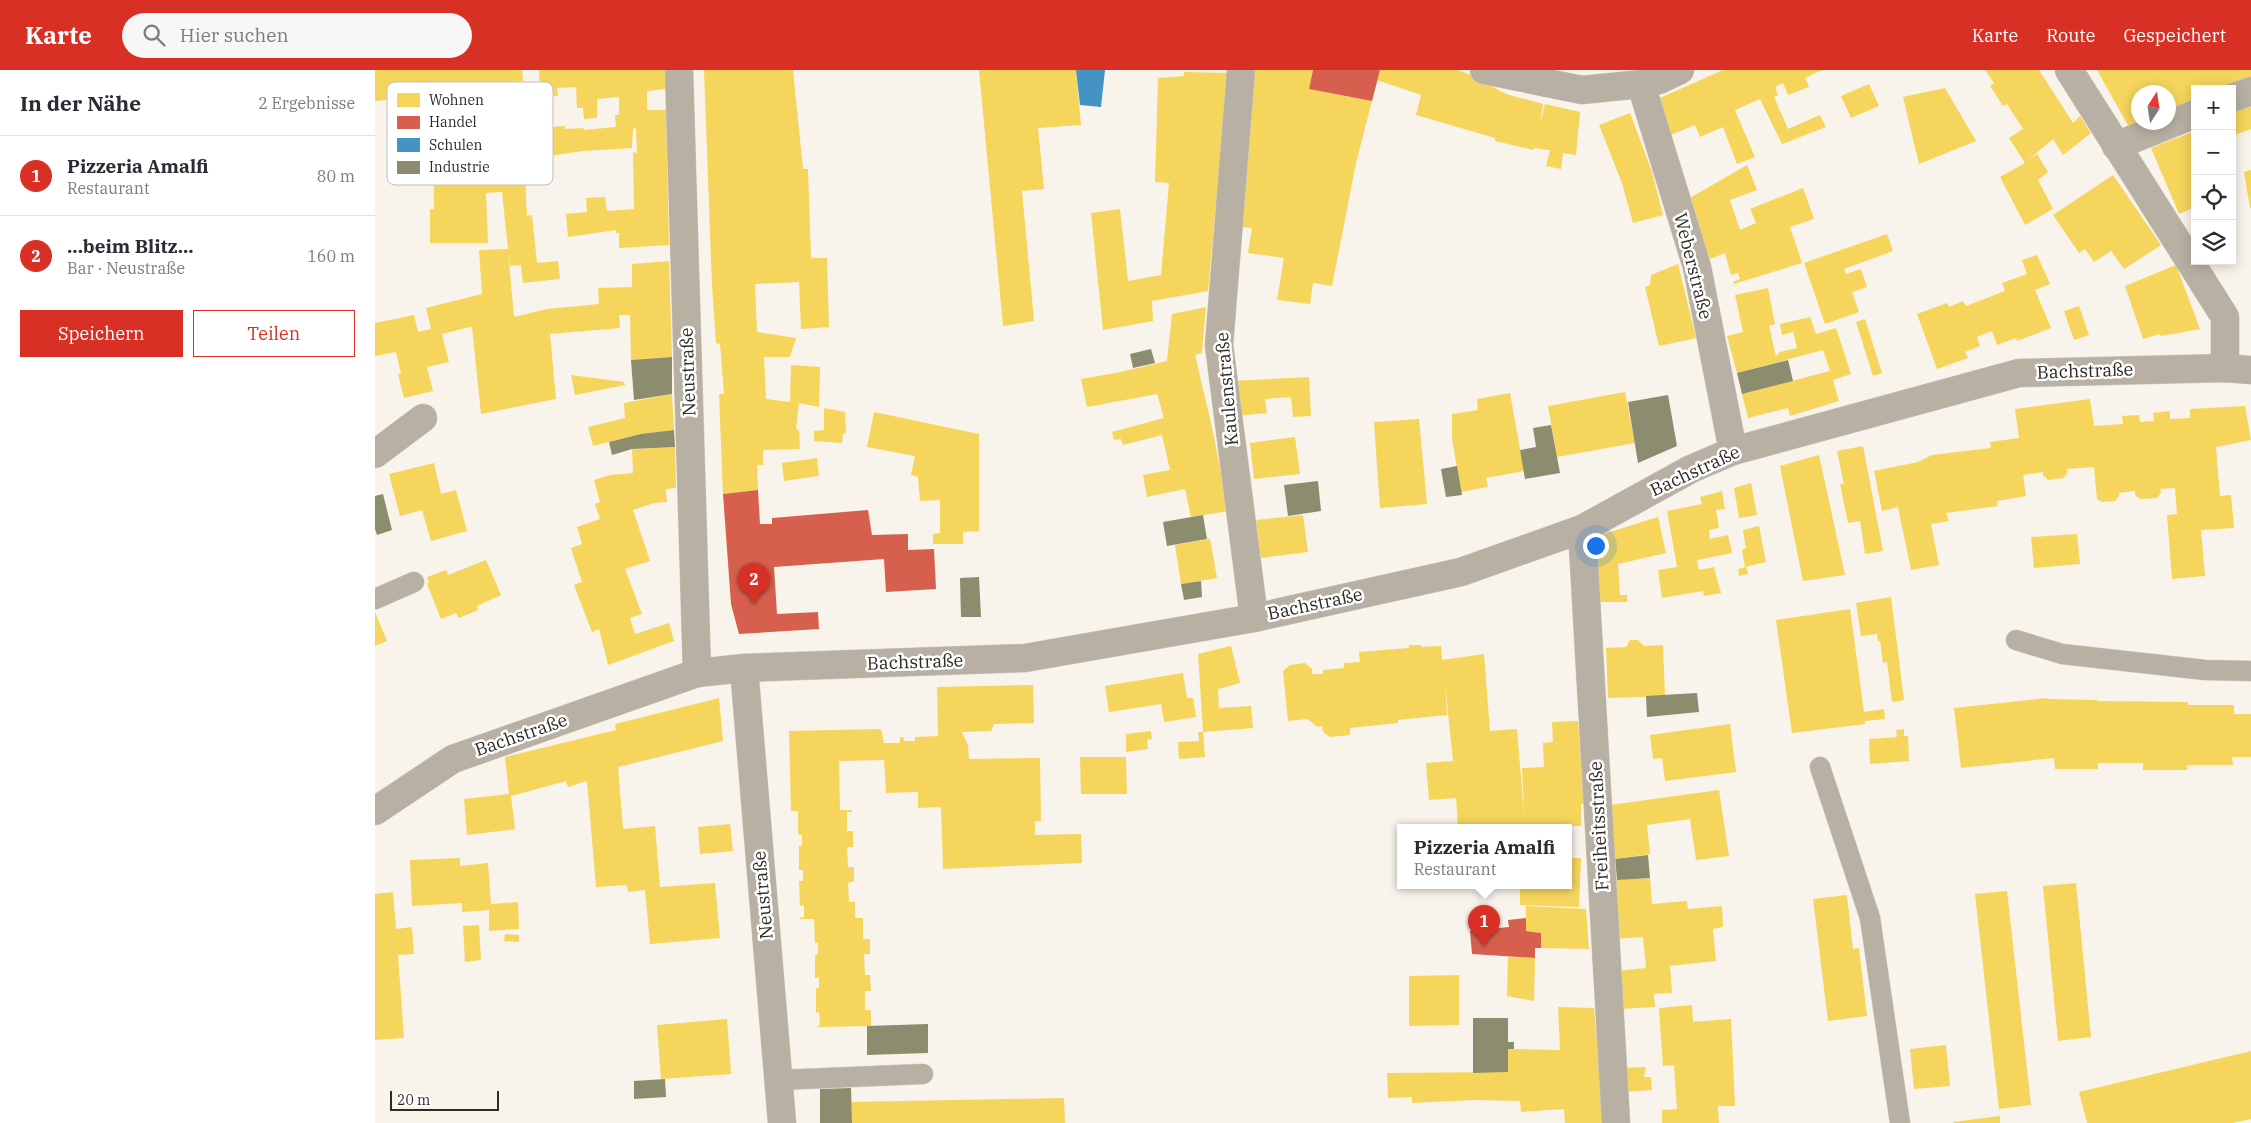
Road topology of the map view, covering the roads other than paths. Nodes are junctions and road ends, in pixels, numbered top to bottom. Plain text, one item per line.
1 (679, 70) edge
2 (1241, 70) edge
3 (1484, 70) edge
4 (1680, 70) edge
5 (2069, 70) edge
6 (1641, 84) junction
7 (2251, 90) edge
8 (2236, 96) edge
9 (2191, 116) edge
10 (2116, 146) junction
11 (2238, 369) edge
12 (423, 418) dead end
13 (1733, 451) junction
14 (375, 454) edge
15 (1581, 529) junction
16 (414, 582) dead end
17 (375, 599) edge
18 (1254, 618) junction
19 (2016, 640) dead end
20 (744, 668) junction
21 (2251, 671) edge
22 (697, 673) junction
23 (1819, 767) dead end
24 (375, 811) edge
25 (923, 1074) dead end
26 (778, 1080) junction
27 (782, 1123) edge
28 (1616, 1123) edge
29 (1900, 1123) edge

1 - 22 street, Neustraße
2 - 18 street, Kaulenstraße
3 - 6 street
4 - 6 street
5 - 10 street
6 - 13 street, Weberstraße
7 - 8 street
9 - 10 street
10 - 11 street
11 - 13 street, Bachstraße
12 - 14 street
13 - 15 street, Bachstraße
15 - 18 street, Bachstraße
15 - 28 street, Freiheitsstraße
16 - 17 lane
18 - 20 street, Bachstraße
19 - 21 lane
20 - 22 street, Bachstraße
20 - 26 street, Neustraße
22 - 24 street, Bachstraße
23 - 29 lane
25 - 26 lane
26 - 27 street, Neustraße

